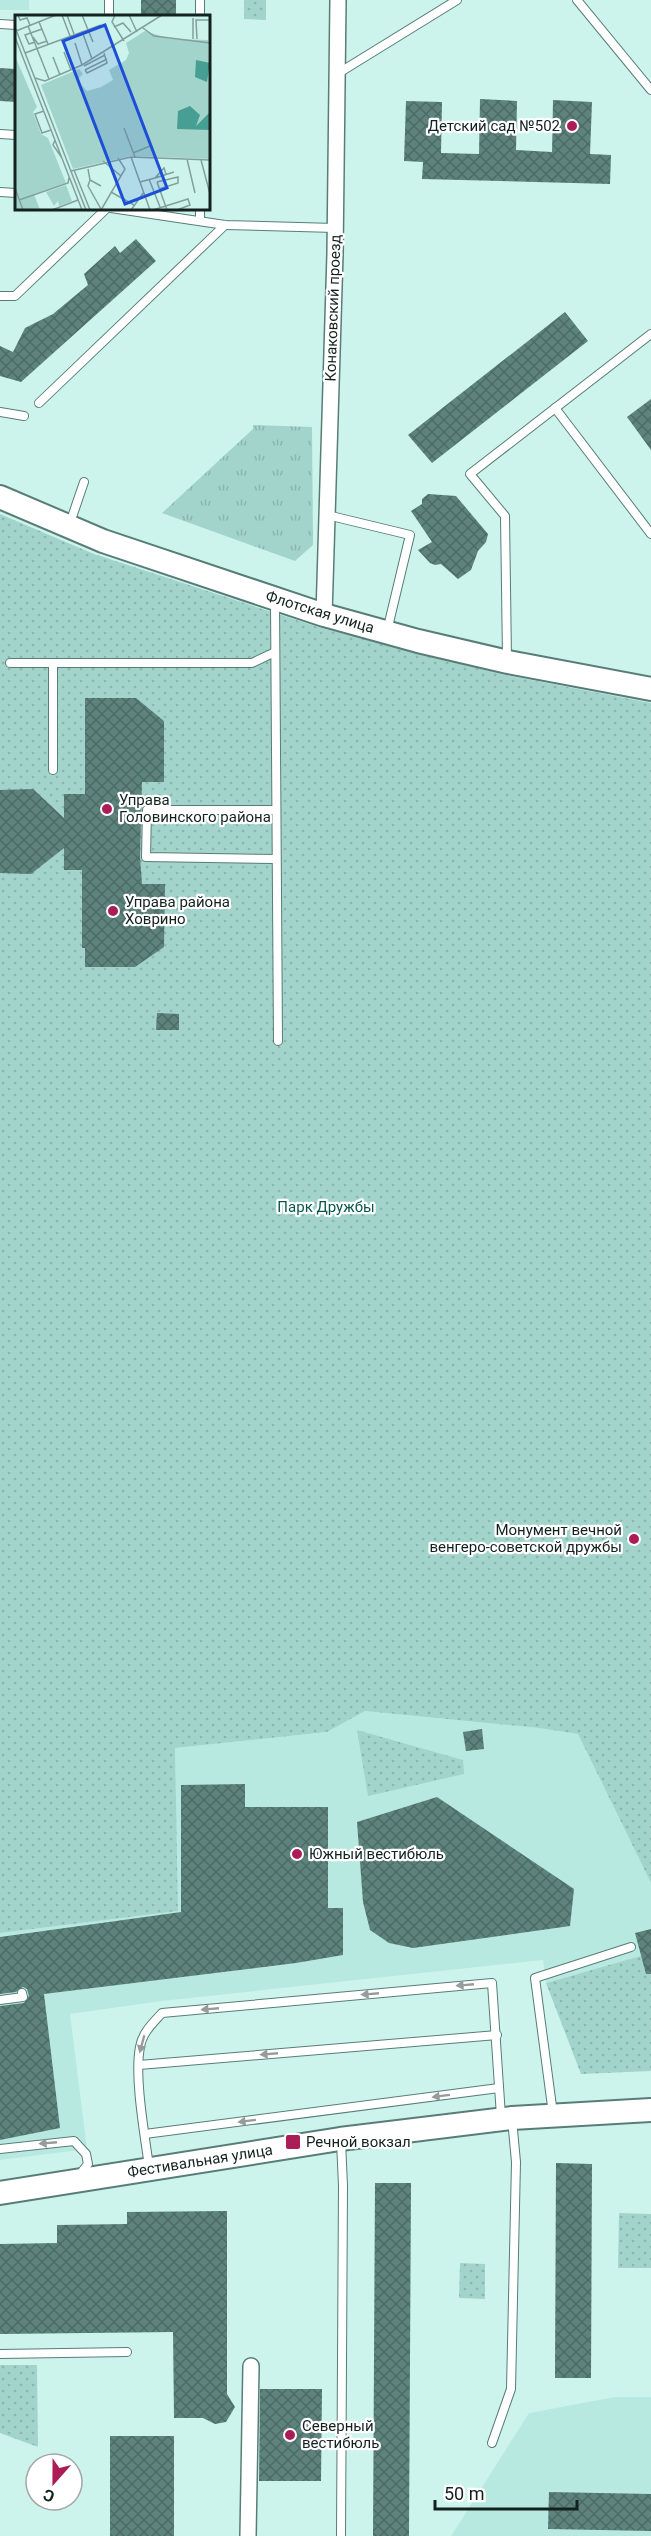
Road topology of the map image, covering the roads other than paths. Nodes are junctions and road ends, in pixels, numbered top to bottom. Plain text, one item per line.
1 (338, 0) edge
2 (457, 0) edge
3 (576, 0) edge
4 (0, 24) edge
5 (15, 25) edge
6 (337, 74) junction
7 (651, 90) edge
8 (0, 134) edge
9 (15, 135) edge
10 (0, 192) edge
11 (15, 193) edge
12 (107, 210) edge
13 (123, 210) edge
14 (200, 210) edge
15 (200, 221) junction
16 (225, 225) junction
17 (335, 228) junction
18 (0, 296) edge
19 (651, 334) edge
20 (39, 403) dead end
21 (555, 408) junction
22 (0, 412) edge
23 (24, 416) dead end
24 (84, 482) dead end
25 (0, 497) edge
26 (327, 514) junction
27 (68, 527) junction
28 (651, 534) edge
29 (275, 598) junction
30 (324, 615) junction
31 (386, 632) junction
32 (273, 653) junction
33 (508, 662) junction
34 (10, 663) dead end
35 (53, 664) junction
36 (651, 689) edge
37 (53, 771) dead end
38 (275, 810) junction
39 (276, 859) junction
40 (278, 1041) dead end
41 (632, 1947) dead end
42 (22, 1993) dead end
43 (0, 2000) edge
44 (497, 2035) junction
45 (139, 2065) junction
46 (499, 2088) junction
47 (651, 2110) edge
48 (553, 2115) junction
49 (507, 2119) junction
50 (145, 2134) junction
51 (340, 2139) junction
52 (1, 2148) edge
53 (149, 2169) junction
54 (69, 2181) junction
55 (0, 2193) edge
56 (127, 2352) dead end
57 (0, 2354) edge
58 (251, 2366) dead end
59 (492, 2443) dead end
60 (248, 2536) edge
61 (341, 2536) edge

1 - 6 street, Конаковский проезд
2 - 6 lane
3 - 7 lane
4 - 5 lane
6 - 17 street, Конаковский проезд
8 - 9 lane
10 - 11 lane
12 - 18 lane
13 - 15 lane
14 - 15 lane
15 - 16 lane
16 - 17 lane
16 - 20 lane
17 - 26 street, Конаковский проезд
19 - 21 lane
21 - 28 lane
21 - 33 lane
22 - 23 lane
24 - 27 lane
25 - 27 street, Флотская улица
26 - 30 street, Конаковский проезд
26 - 31 lane
27 - 29 street, Флотская улица
29 - 30 street, Флотская улица
29 - 32 lane
30 - 31 street, Флотская улица
31 - 33 street, Флотская улица
32 - 35 lane
32 - 38 lane
33 - 36 street, Флотская улица
34 - 35 lane
35 - 37 lane
38 - 39 lane
38 - 39 lane
39 - 40 lane
41 - 48 lane
42 - 43 lane
44 -> 45 lane
44 -> 45 lane
44 - 46 lane
45 - 50 lane
46 - 49 lane
46 -> 50 lane
47 - 48 street, Фестивальная улица
48 - 49 street, Фестивальная улица
49 - 51 street, Фестивальная улица
49 - 59 lane
50 - 53 lane
51 - 53 street, Фестивальная улица
51 - 61 lane
54 -> 52 lane
53 - 54 street, Фестивальная улица
54 - 55 street, Фестивальная улица
56 - 57 lane
58 - 60 street

